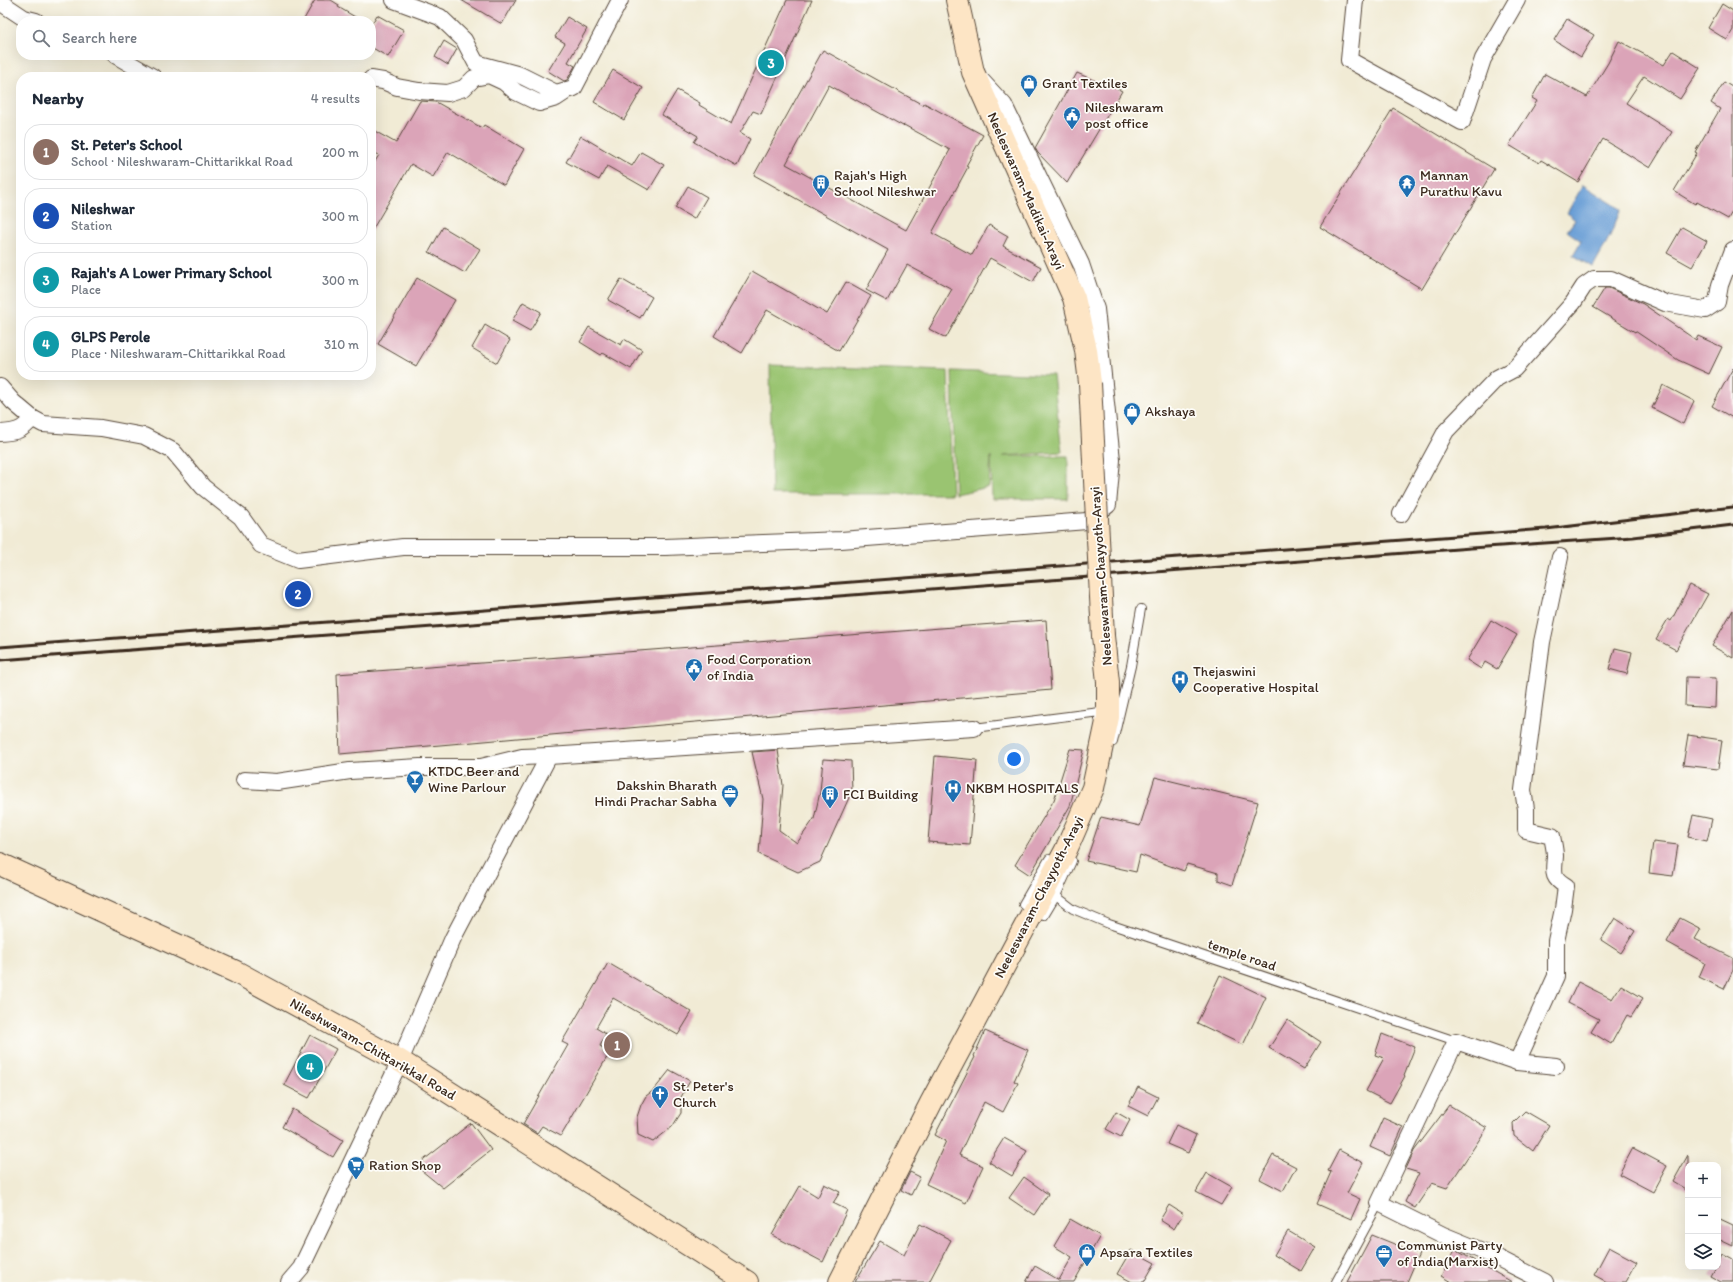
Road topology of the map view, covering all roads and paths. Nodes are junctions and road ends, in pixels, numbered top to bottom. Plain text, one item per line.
1 (394, 0) edge
2 (620, 0) edge
3 (957, 0) edge
4 (1355, 0) edge
5 (1517, 0) edge
6 (0, 2) edge
7 (21, 16) edge
8 (124, 60) edge
9 (144, 72) edge
10 (973, 72) junction
11 (376, 79) edge
12 (569, 90) junction
13 (1733, 250) edge
14 (1090, 383) joint
15 (0, 387) edge
16 (32, 418) junction
17 (0, 434) edge
18 (1401, 514) dead end
19 (1560, 557) dead end
20 (1141, 609) dead end
21 (1098, 724) dead end
22 (974, 728) joint
23 (1095, 737) dead end
24 (1111, 751) dead end
25 (550, 756) junction
26 (1107, 765) dead end
27 (244, 780) dead end
28 (1094, 807) dead end
29 (1068, 823) dead end
30 (1054, 850) dead end
31 (1075, 855) dead end
32 (0, 864) edge
33 (1056, 896) junction
34 (1033, 912) junction
35 (1456, 1041) junction
36 (400, 1061) junction
37 (1517, 1062) junction
38 (1556, 1066) dead end
39 (1379, 1203) junction
40 (290, 1282) edge
41 (747, 1282) edge
42 (840, 1282) edge
43 (1336, 1282) edge
44 (1545, 1282) edge

1 - 12 street
2 - 12 street
3 - 10 main road, Neeleswaram-Madikai-Arayi
4 - 5 street
6 - 7 street
8 - 9 street
10 - 14 main road, Neeleswaram-Madikai-Arayi
10 - 16 street
11 - 12 street
13 - 18 street
14 - 34 main road, Neeleswaram-Chayyoth-Arayi, bridge
15 - 16 street
16 - 17 street
19 - 37 street
20 - 24 lane
21 - 22 lane
22 - 25 street
23 - 29 lane
25 - 27 street
25 - 36 street
26 - 28 lane
30 - 34 lane
31 - 33 lane
32 - 36 main road, Nileshwaram-Chittarikkal Road
33 - 34 lane
33 - 35 lane, temple road
34 - 42 main road, Neeleswaram-Chayyoth-Arayi
35 - 37 street
35 - 39 street
36 - 40 street
36 - 41 main road, Nileshwaram-Chittarikkal Road
37 - 38 street
39 - 43 lane
39 - 44 street

